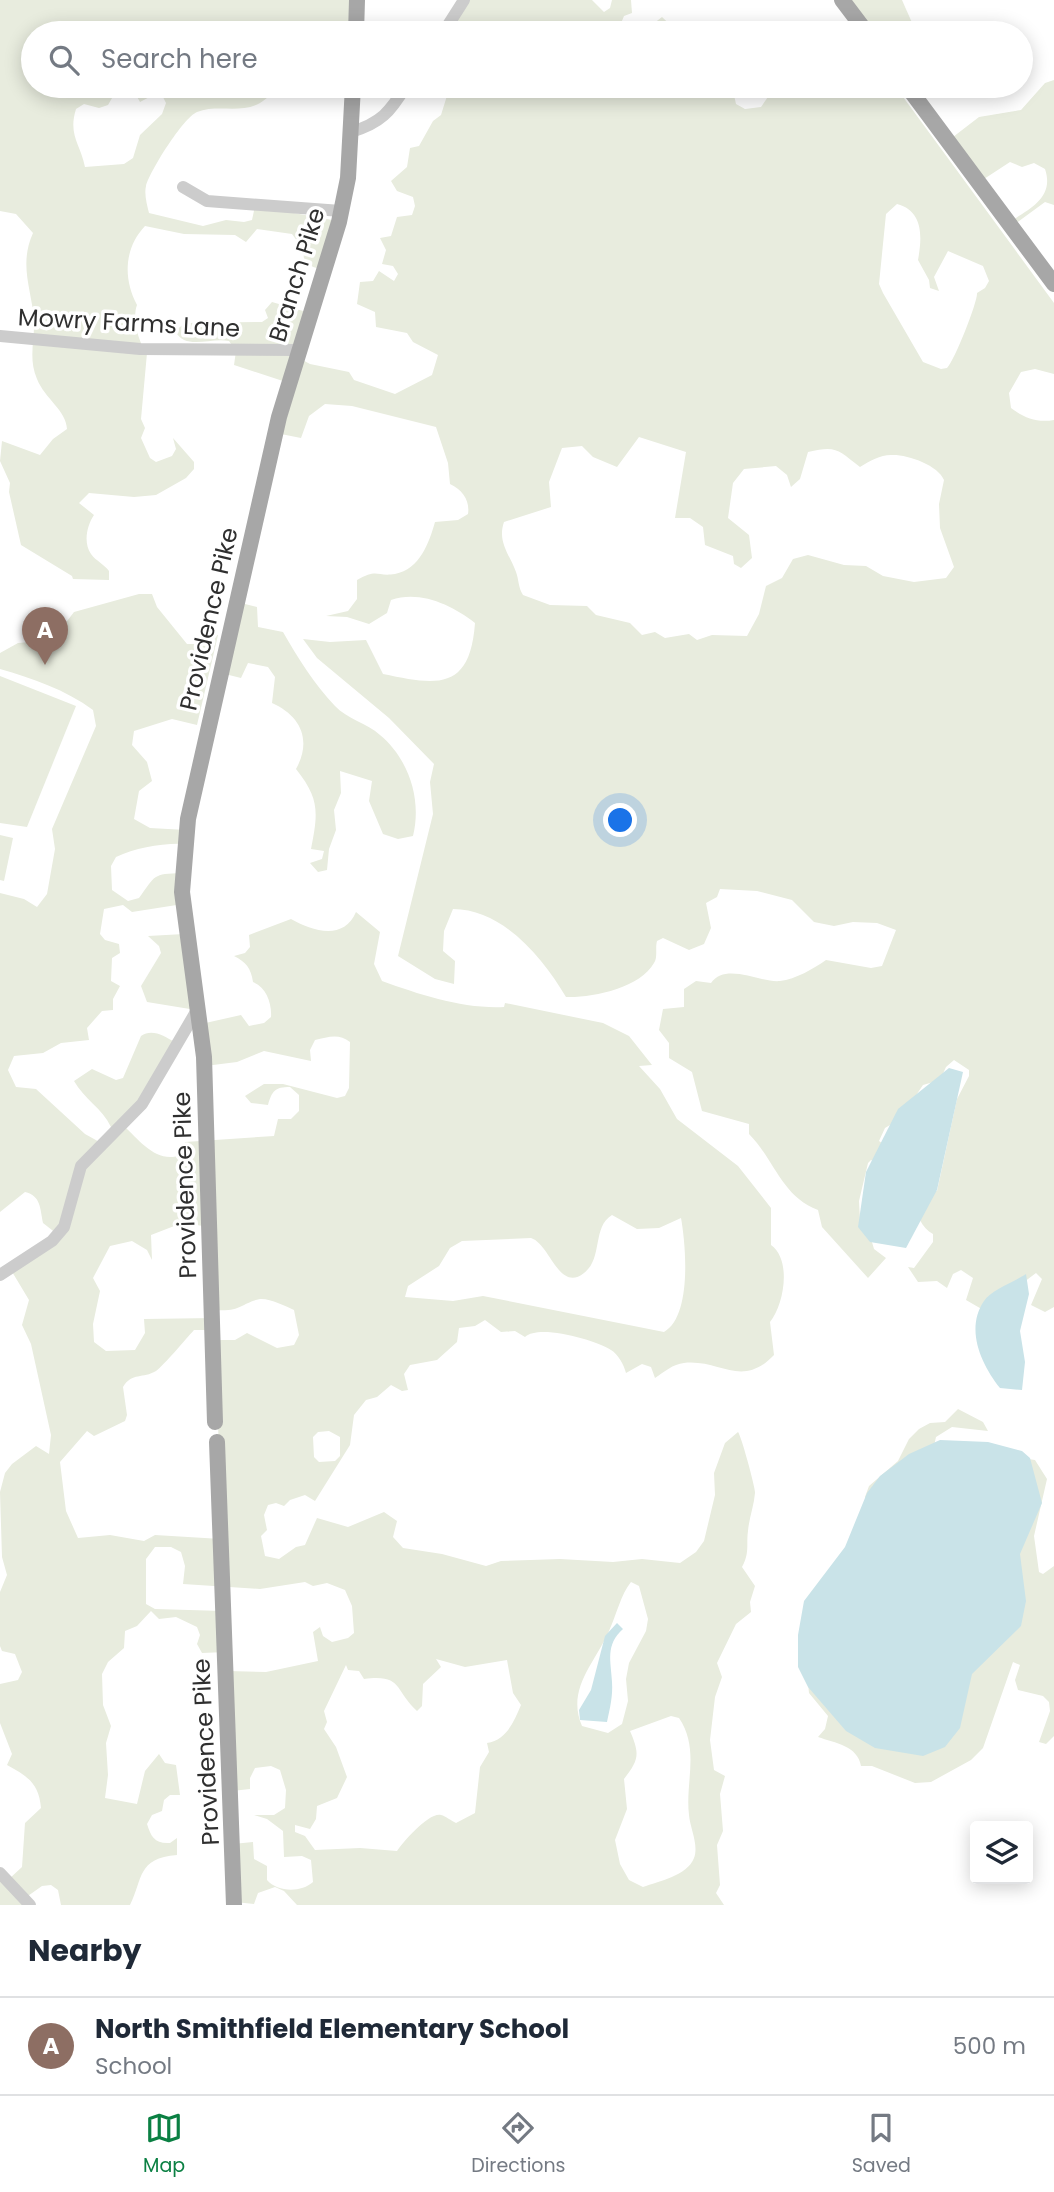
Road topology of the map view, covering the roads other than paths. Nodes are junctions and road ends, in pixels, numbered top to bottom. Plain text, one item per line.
1 (357, 0) edge
2 (464, 0) edge
3 (842, 0) edge
4 (356, 21) edge
5 (451, 21) edge
6 (858, 21) edge
7 (353, 98) edge
8 (398, 98) edge
9 (916, 98) edge
10 (351, 132) junction
11 (183, 187) dead end
12 (341, 211) junction
13 (1054, 284) edge
14 (0, 337) edge
15 (298, 350) junction
16 (265, 473) joint
17 (197, 1010) junction
18 (0, 1275) edge
19 (215, 1422) joint
20 (217, 1442) joint
21 (0, 1873) edge
22 (30, 1905) edge
23 (234, 1905) edge

1 - 4 main road
2 - 5 street
3 - 6 main road
7 - 10 main road, Branch Pike
8 - 10 street
9 - 13 main road
10 - 12 main road, Branch Pike
11 - 12 street
12 - 15 main road, Branch Pike
14 - 15 street, Mowry Farms Lane
15 - 16 main road, Branch Pike
16 - 17 main road, Providence Pike
17 - 18 street
17 - 19 main road, Providence Pike
19 - 20 street, Providence Pike
20 - 23 main road, Providence Pike
21 - 22 street

